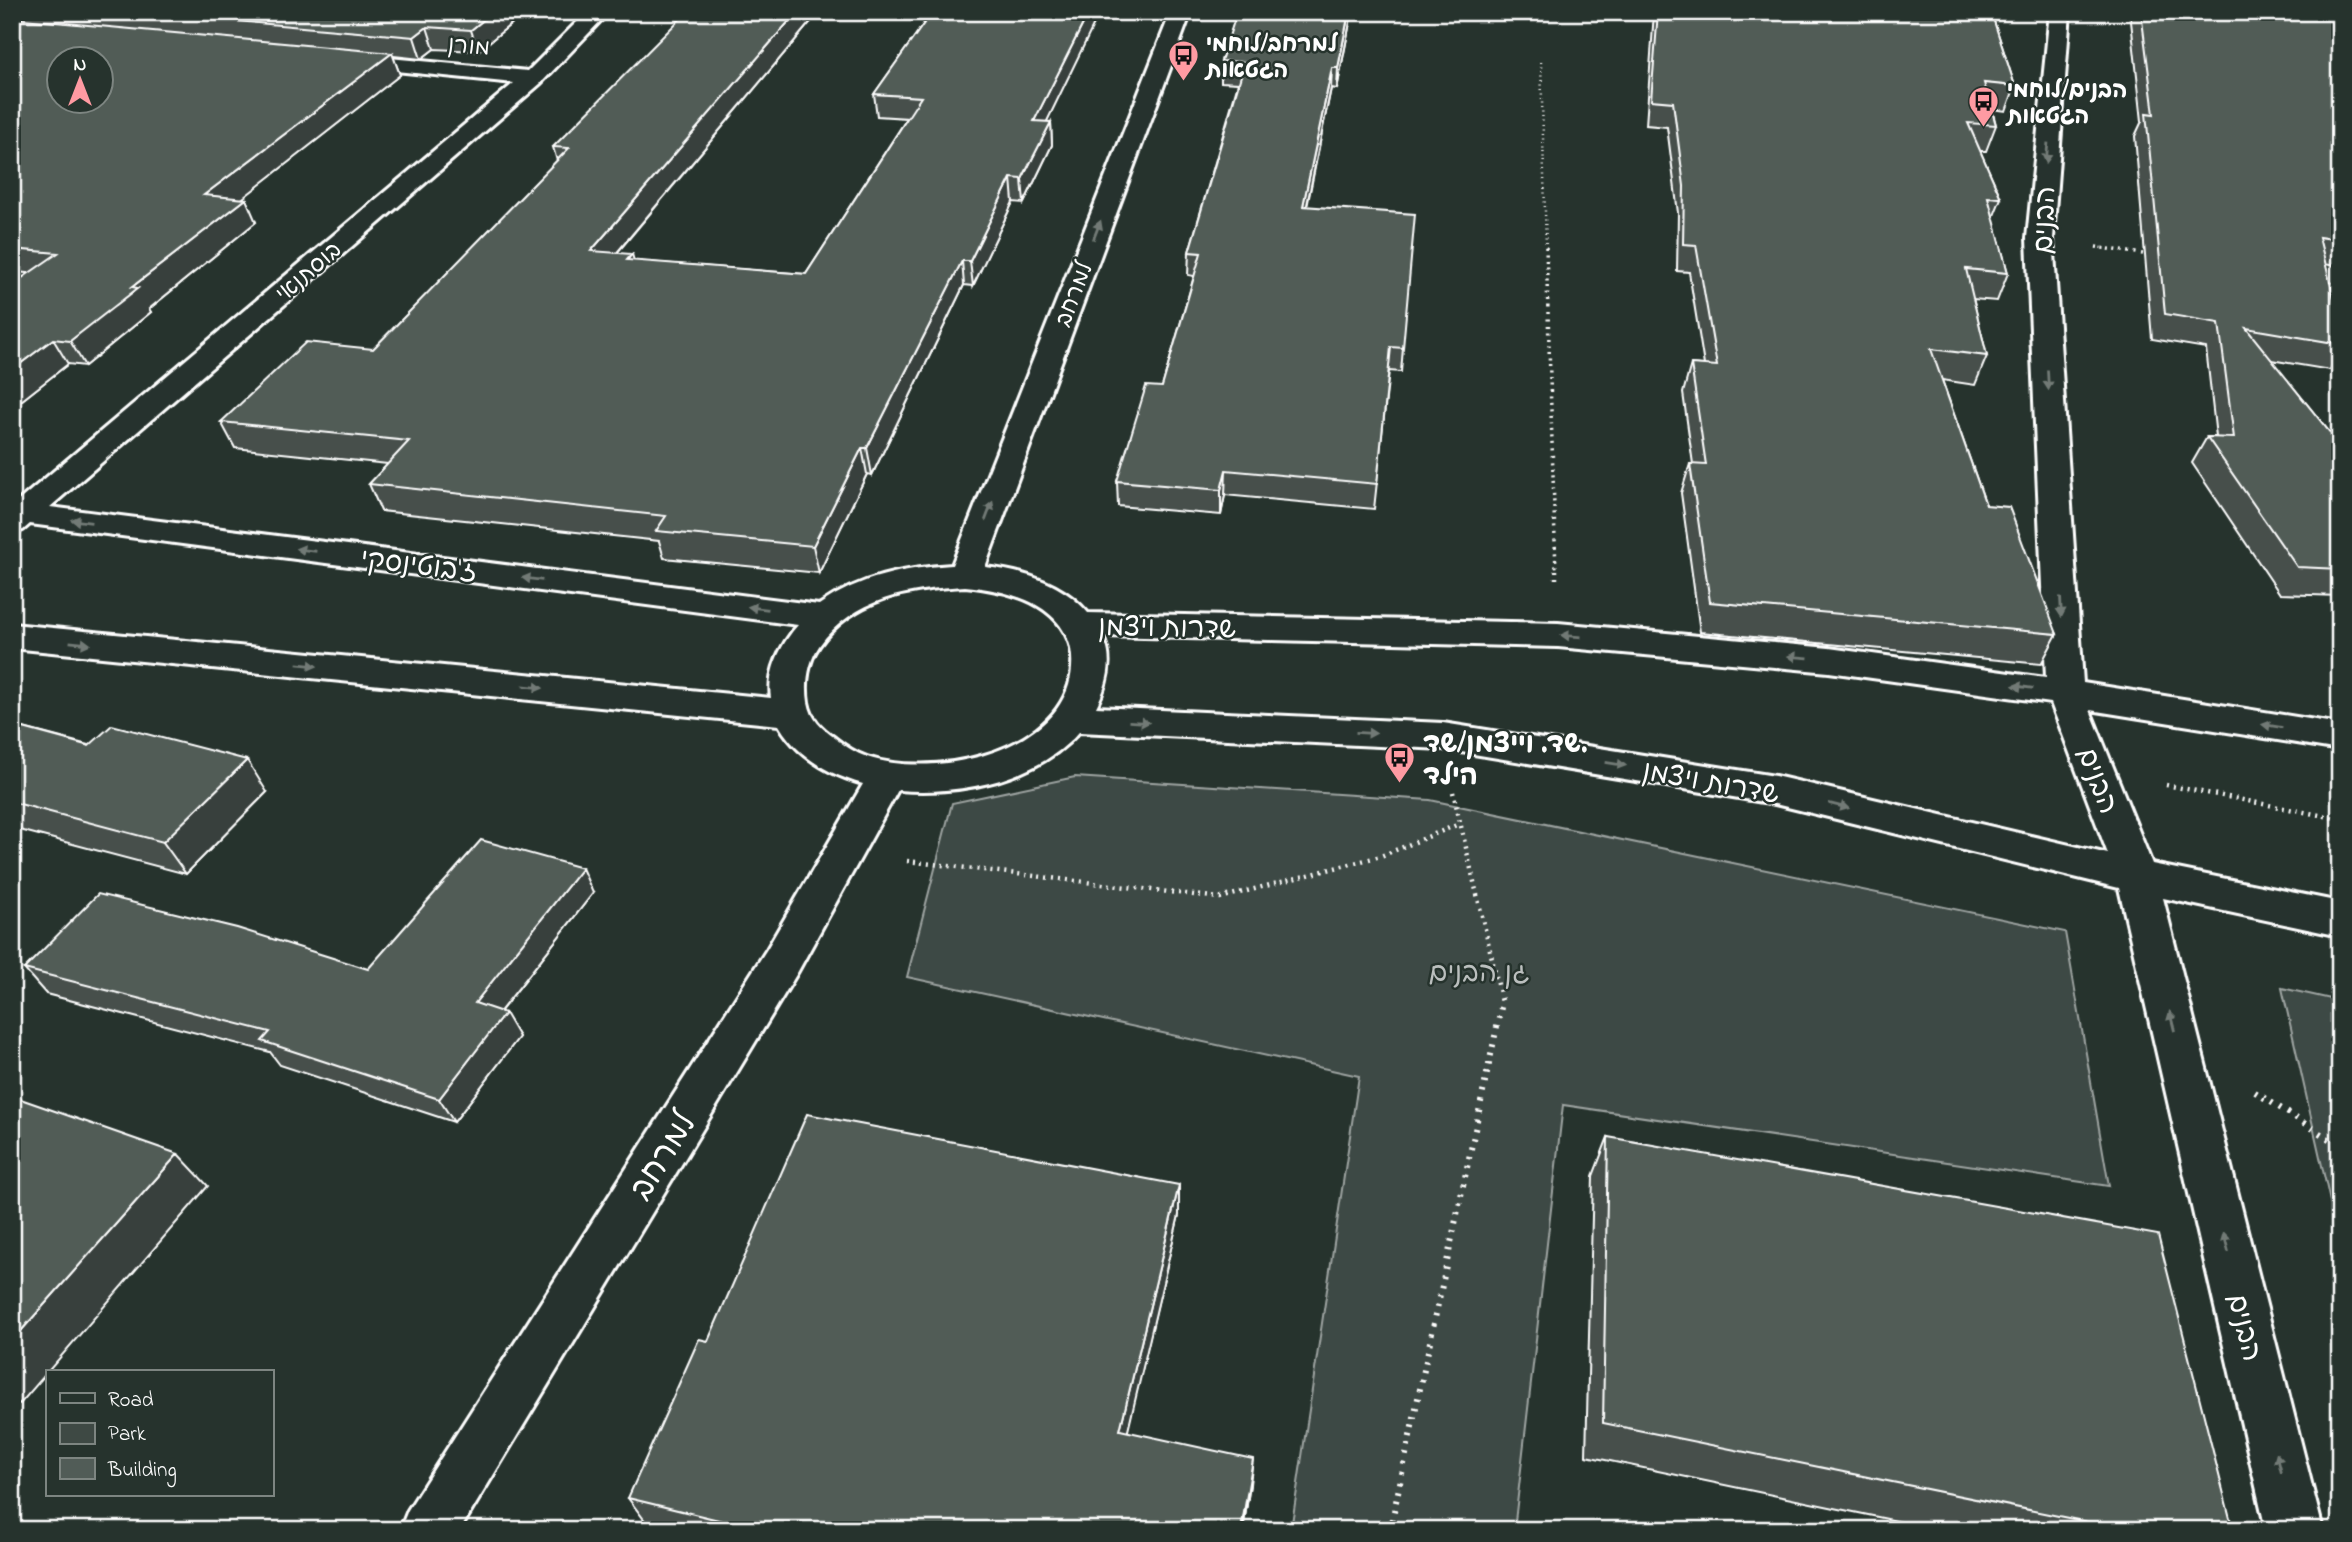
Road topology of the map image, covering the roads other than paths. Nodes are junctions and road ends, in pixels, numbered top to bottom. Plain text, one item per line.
1 (599, 12) edge
2 (1181, 12) edge
3 (2060, 12) edge
4 (326, 58) edge
5 (533, 78) junction
6 (17, 516) edge
7 (965, 575) junction
8 (825, 617) junction
9 (1078, 624) junction
10 (12, 636) edge
11 (2066, 693) junction
12 (791, 713) junction
13 (1071, 719) junction
14 (2340, 737) edge
15 (887, 776) junction
16 (2137, 877) junction
17 (2340, 919) edge
18 (428, 1530) edge
19 (2295, 1530) edge

1 - 5 street, בוסתנאי
7 -> 2 street, למרחב
3 -> 11 street, הבנים
4 - 5 street, מורן
5 - 6 street, בוסתנאי
8 -> 6 street, ז'בוטינסקי
7 - 8 street
7 - 9 street
8 - 12 street
11 -> 9 street, שדרות ויצמן
9 - 13 street
10 -> 12 street
14 -> 11 street, שדרות ויצמן
11 - 16 street, הבנים
12 - 15 street
13 - 15 street
13 -> 16 street, שדרות ויצמן
15 - 18 street, למרחב
16 - 17 street, שדרות ויצמן
19 -> 16 street, הבנים

